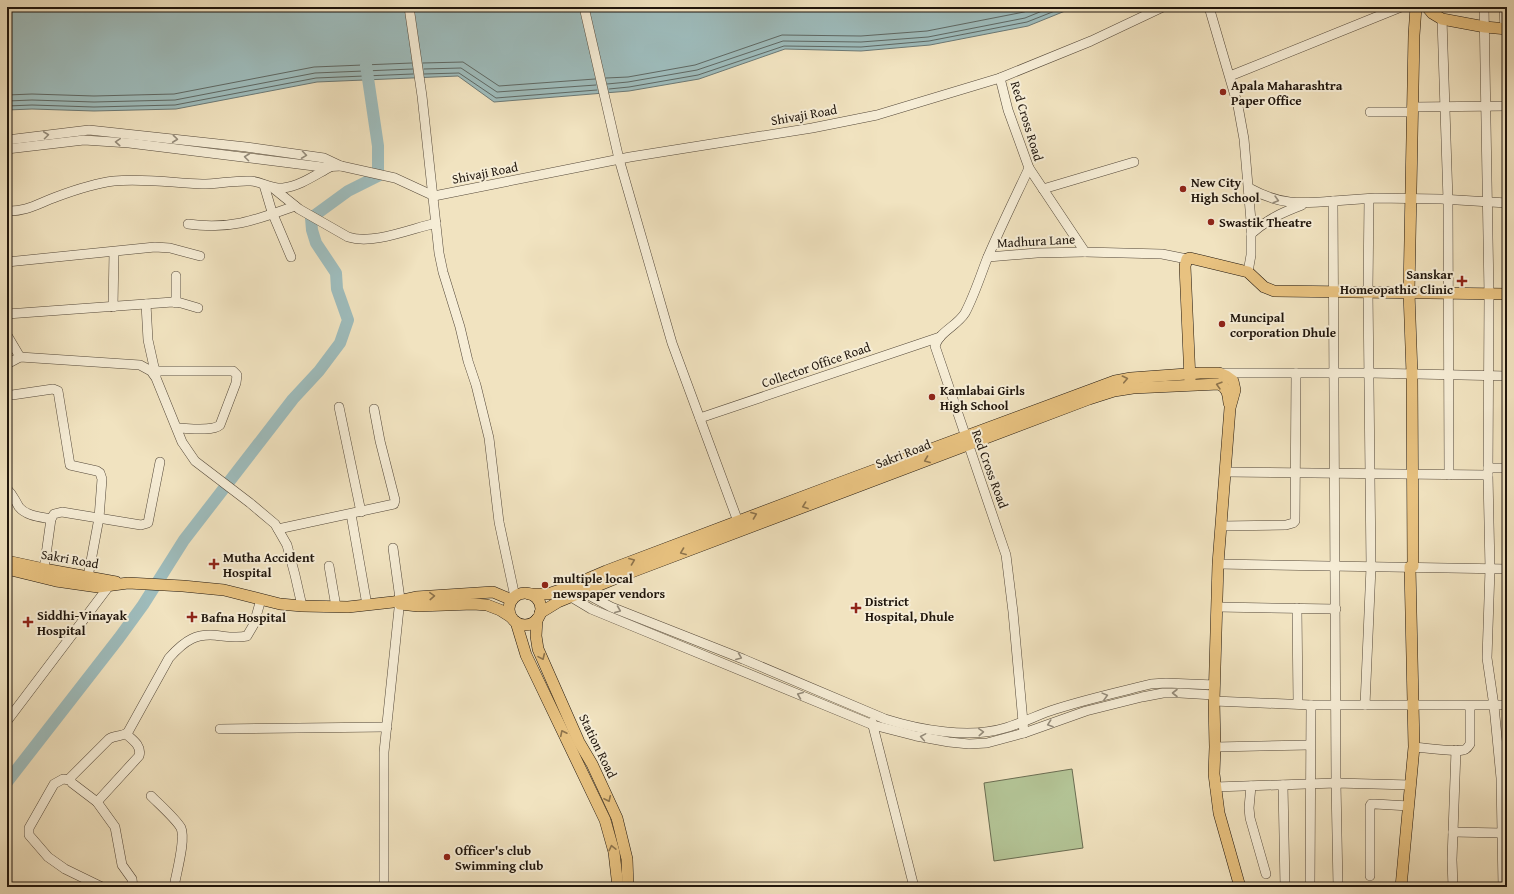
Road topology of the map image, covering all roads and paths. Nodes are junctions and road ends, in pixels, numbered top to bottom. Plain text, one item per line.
1 (409, 7) edge
2 (584, 7) edge
3 (1163, 7) edge
4 (1209, 7) edge
5 (1401, 7) edge
6 (1417, 7) edge
7 (1426, 7) edge
8 (1484, 7) edge
9 (1504, 7) edge
10 (1442, 19) junction
11 (1485, 28) junction
12 (1506, 30) edge
13 (1230, 76) junction
14 (1000, 78) junction
15 (1507, 106) edge
16 (1445, 107) junction
17 (1486, 107) junction
18 (1412, 110) junction
19 (1370, 112) dead end
20 (7, 140) edge
21 (7, 149) edge
22 (619, 159) junction
23 (1134, 162) dead end
24 (341, 166) junction
25 (330, 167) junction
26 (1029, 168) junction
27 (264, 185) junction
28 (273, 188) junction
29 (1249, 188) junction
30 (1043, 189) junction
31 (434, 196) junction
32 (1369, 199) junction
33 (1411, 200) junction
34 (1448, 200) junction
35 (1333, 201) junction
36 (1488, 202) junction
37 (1507, 203) edge
38 (1305, 204) junction
39 (297, 207) junction
40 (7, 211) edge
41 (273, 214) junction
42 (436, 223) junction
43 (188, 224) dead end
44 (1251, 234) junction
45 (114, 252) junction
46 (1086, 252) junction
47 (200, 256) dead end
48 (291, 257) dead end
49 (988, 257) junction
50 (1188, 259) junction
51 (7, 262) edge
52 (1248, 272) junction
53 (176, 276) dead end
54 (1334, 291) junction
55 (1368, 292) junction
56 (1409, 292) junction
57 (1449, 293) junction
58 (1489, 294) junction
59 (1507, 294) edge
60 (176, 303) junction
61 (146, 304) junction
62 (114, 307) junction
63 (198, 308) dead end
64 (7, 314) edge
65 (7, 335) edge
66 (940, 337) junction
67 (20, 357) junction
68 (7, 364) edge
69 (1190, 373) junction
70 (1219, 373) junction
71 (1296, 373) junction
72 (1335, 373) junction
73 (1370, 373) junction
74 (156, 374) junction
75 (1412, 374) junction
76 (1449, 375) junction
77 (1488, 376) junction
78 (1507, 376) edge
79 (1191, 385) junction
80 (12, 395) dead end
81 (339, 407) dead end
82 (1230, 408) junction
83 (374, 409) dead end
84 (700, 418) junction
85 (177, 428) junction
86 (966, 441) junction
87 (160, 462) dead end
88 (1507, 468) edge
89 (1488, 471) junction
90 (1226, 472) junction
91 (1296, 472) junction
92 (1335, 472) junction
93 (1370, 473) junction
94 (1412, 475) junction
95 (1449, 475) junction
96 (7, 489) edge
97 (361, 512) junction
98 (351, 514) junction
99 (99, 518) junction
100 (51, 519) junction
101 (740, 526) junction
102 (1222, 526) junction
103 (278, 530) junction
104 (393, 548) dead end
105 (7, 561) edge
106 (1218, 564) junction
107 (329, 566) dead end
108 (1336, 566) junction
109 (1371, 567) junction
110 (1410, 567) junction
111 (7, 569) edge
112 (44, 569) junction
113 (1490, 569) junction
114 (1507, 569) edge
115 (88, 577) junction
116 (111, 583) junction
117 (583, 592) junction
118 (529, 594) junction
119 (571, 597) junction
120 (514, 598) junction
121 (261, 599) junction
122 (398, 602) junction
123 (367, 605) junction
124 (302, 606) junction
125 (336, 607) junction
126 (1217, 607) junction
127 (1297, 608) junction
128 (1336, 609) junction
129 (539, 616) junction
130 (513, 619) junction
131 (776, 673) junction
132 (771, 684) junction
133 (1214, 694) junction
134 (1298, 704) junction
135 (1311, 705) junction
136 (1336, 705) junction
137 (1365, 705) junction
138 (1413, 705) junction
139 (1470, 706) junction
140 (1494, 706) junction
141 (1507, 706) edge
142 (870, 712) junction
143 (7, 722) edge
144 (1023, 722) junction
145 (873, 725) junction
146 (387, 728) junction
147 (220, 729) dead end
148 (1024, 733) junction
149 (126, 734) junction
150 (1310, 745) junction
151 (1215, 746) junction
152 (1414, 747) junction
153 (1456, 750) junction
154 (70, 780) junction
155 (1336, 783) junction
156 (1310, 784) junction
157 (1283, 785) junction
158 (1411, 785) junction
159 (1251, 786) junction
160 (1215, 787) junction
161 (151, 796) dead end
162 (97, 802) junction
163 (1409, 806) junction
164 (1453, 832) junction
165 (1502, 833) junction
166 (1266, 874) dead end
167 (1370, 876) dead end
168 (102, 887) edge
169 (133, 887) edge
170 (174, 887) edge
171 (384, 887) edge
172 (618, 887) edge
173 (628, 887) edge
174 (914, 887) edge
175 (1240, 887) edge
176 (1285, 887) edge
177 (1310, 887) edge
178 (1338, 887) edge
179 (1401, 887) edge
180 (1453, 887) edge
181 (1503, 887) edge

1 - 31 street
2 - 22 street
3 - 14 street, Shivaji Road
4 - 13 street
5 - 13 street
6 - 7 main road
6 - 18 main road
7 - 10 main road
8 - 11 street
9 - 12 street
10 - 11 main road
10 - 16 street
11 - 12 main road
11 - 17 street
13 - 29 street
14 - 22 street, Shivaji Road
14 - 26 street, Red Cross Road
15 - 17 street
16 - 17 street
16 - 18 street
16 - 34 street
17 - 36 street
18 - 19 street
18 - 33 main road
20 -> 24 street
25 -> 21 street
22 - 31 street, Shivaji Road
22 - 84 street
23 - 30 street
24 - 25 street
24 - 31 street
25 - 28 street
26 - 30 street
26 - 49 street, Red Cross Road
27 - 28 street
27 - 40 street
27 - 41 street
28 - 39 street
29 -> 38 street
29 - 44 street
30 - 46 street
31 - 42 street
32 - 33 street
32 - 35 street
32 - 55 street
33 - 34 street
33 - 56 main road
34 - 36 street
34 - 57 street
35 - 38 street
35 - 54 street
36 - 37 street
36 - 58 street
38 - 44 street
39 - 41 street
39 - 42 street
41 - 43 street
41 - 48 street
42 - 120 street
44 - 52 street
45 - 47 street
45 - 51 street
45 - 62 street
46 - 49 street, Madhura Lane
46 - 50 street, Madhura Lane
49 - 66 street, Red Cross Road
50 - 52 main road
50 - 69 main road
52 - 54 main road
53 - 60 street
54 - 55 main road
54 - 72 street
55 - 56 main road
55 - 73 street
56 - 57 main road
56 - 75 main road
57 - 58 main road
57 - 76 street
58 - 59 main road
58 - 77 street
60 - 61 street
60 - 63 street
61 - 62 street
61 - 74 street
62 - 64 street
65 - 67 street
66 - 84 street, Collector Office Road
66 - 86 street, Red Cross Road
67 - 68 street
67 - 74 street
69 - 70 main road
69 - 79 main road
86 -> 69 main road
70 - 71 street
70 - 82 main road
71 - 72 street
71 - 91 street
72 - 73 street
72 - 92 street
73 - 75 street
73 - 93 street
74 - 85 street
74 - 85 street
75 - 76 street
75 - 94 main road
76 - 77 street
76 - 95 street
77 - 78 street
77 - 89 street
82 -> 79 main road
79 - 86 main road
80 - 99 street
81 - 97 street
82 - 90 main road
83 - 97 street
84 - 101 street
85 - 103 street
86 - 101 main road
86 - 144 street, Red Cross Road
87 - 99 street
88 - 89 street
89 - 95 street
89 - 113 street
90 - 91 street
90 - 102 main road
91 - 92 street
91 - 102 street
92 - 93 street
92 - 108 street
93 - 94 street
93 - 109 street
94 - 95 street
94 - 110 main road
96 - 100 street
97 - 98 street
98 - 103 street
98 - 123 street
99 - 100 street
99 - 115 street
100 - 112 street
101 -> 117 main road
118 -> 101 main road
102 - 106 main road
103 - 124 street
104 - 122 street
105 - 112 main road, Sakri Road
106 - 108 street
106 - 126 main road
107 - 125 street
108 - 109 street
108 - 128 street
109 - 110 street
109 - 137 street
110 - 113 street
110 - 138 main road
111 - 116 main road, Sakri Road
112 - 115 main road, Sakri Road
113 - 114 street
113 - 140 street
115 - 116 main road, Sakri Road
116 - 121 main road, Sakri Road
116 - 143 street
117 - 119 main road
117 -> 131 street
118 - 120 main road
118 - 129 main road
119 - 129 main road
119 - 132 street
122 -> 120 main road
120 - 130 main road
121 - 124 main road, Sakri Road
121 - 149 street
122 - 123 main road, Sakri Road
122 - 130 main road
122 - 146 street
123 - 125 main road, Sakri Road
124 - 125 main road, Sakri Road
126 - 127 street
126 - 133 main road
127 - 128 street
127 - 134 street
128 - 136 street
129 - 130 main road
129 -> 173 main road, Station Road
172 -> 130 main road, Station Road
131 - 132 street
131 - 142 street
145 -> 132 street
133 - 134 street
144 -> 133 street
133 -> 148 street
133 - 151 main road
134 - 135 street
135 - 136 street
135 - 150 street
136 - 137 street
136 - 155 street
137 - 138 street
138 - 139 street
138 - 152 main road
139 - 140 street
139 - 153 street
140 - 141 street
140 - 165 street
142 -> 144 street
142 - 145 street
144 - 148 street, Red Cross Road
148 -> 145 street
145 - 174 street
146 - 147 street
146 - 171 street
149 - 154 street
149 - 162 street
150 - 151 street
150 - 156 street
151 - 160 main road
152 - 153 street
152 - 158 main road
153 - 164 street
154 - 162 street
154 - 168 street
155 - 156 street
155 - 158 street
155 - 178 street
156 - 157 street
156 - 177 street
157 - 159 street
157 - 176 street
158 - 163 main road
159 - 160 street
159 - 166 street
160 - 175 main road
161 - 170 street
162 - 169 street
163 - 167 street
163 - 179 main road
164 - 165 street
164 - 180 street
165 - 181 street

